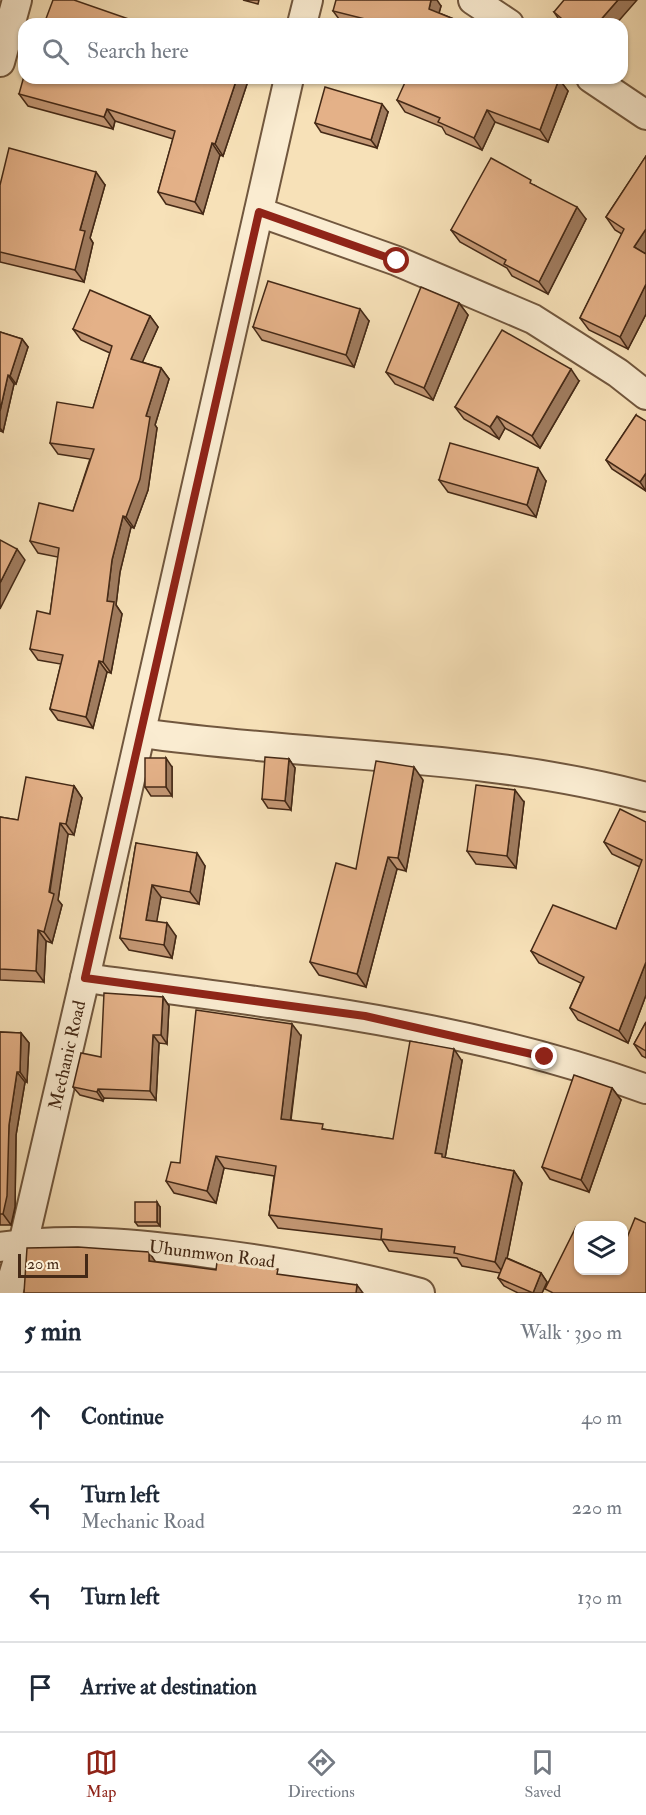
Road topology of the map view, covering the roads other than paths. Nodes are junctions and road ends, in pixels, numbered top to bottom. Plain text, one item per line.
1 (17, 0) edge
2 (308, 0) edge
3 (473, 0) edge
4 (304, 18) edge
5 (500, 18) edge
6 (0, 62) edge
7 (288, 84) edge
8 (600, 84) edge
9 (646, 115) edge
10 (259, 212) junction
11 (646, 395) edge
12 (141, 733) junction
13 (646, 797) edge
14 (85, 978) junction
15 (646, 1089) edge
16 (11, 1246) edge
17 (8, 1293) edge
18 (420, 1293) edge

1 - 6 street
2 - 4 street
3 - 5 street
7 - 10 street, Mechanic Road
8 - 9 street
10 - 11 street
10 - 12 street, Mechanic Road
12 - 13 street
12 - 14 street, Mechanic Road
14 - 15 street
14 - 16 street, Mechanic Road
16 - 17 street, Mechanic Road
16 - 18 street, Uhunmwon Road

